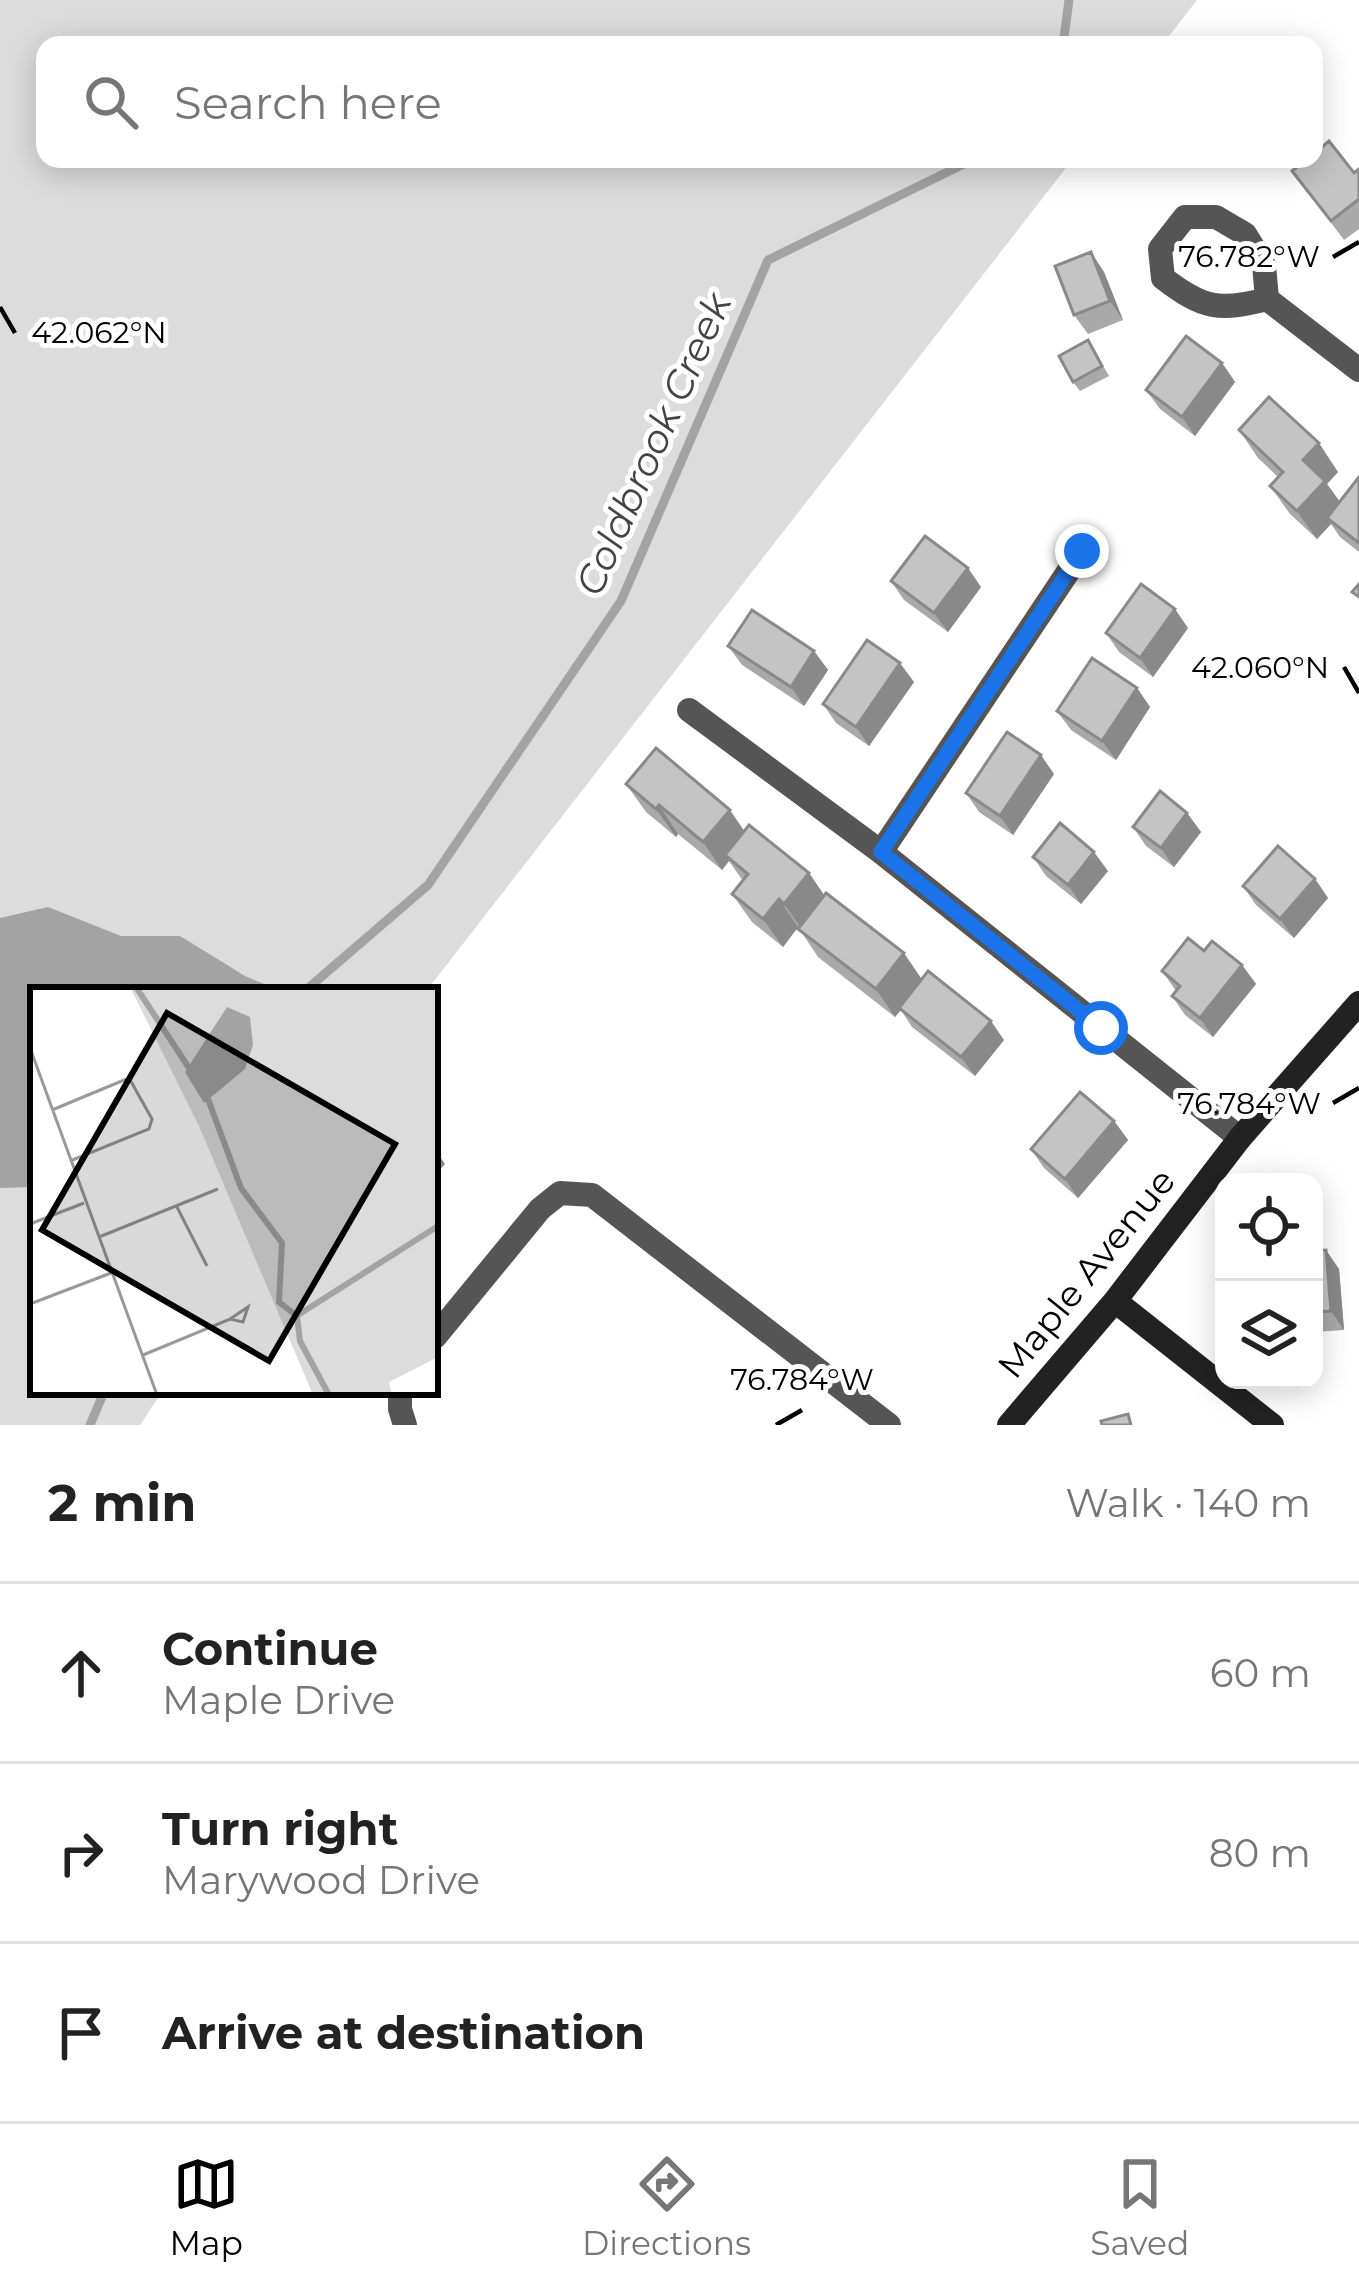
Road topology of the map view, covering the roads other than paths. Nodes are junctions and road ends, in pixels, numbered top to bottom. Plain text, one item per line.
1 (1267, 299) junction
2 (1359, 370) edge
3 (1082, 551) dead end
4 (689, 710) dead end
5 (881, 852) junction
6 (1359, 1003) edge
7 (1240, 1138) junction
8 (1115, 1301) junction
9 (438, 1332) edge
10 (400, 1395) edge
11 (405, 1425) edge
12 (889, 1425) edge
13 (1009, 1425) edge
14 (1273, 1425) edge

1 - 1 street
1 - 2 street
3 - 5 street
4 - 5 street
5 - 7 street
6 - 7 main road, Maple Avenue
7 - 8 main road, Maple Avenue
8 - 13 main road, Maple Avenue
8 - 14 main road
9 - 12 street
10 - 11 street

